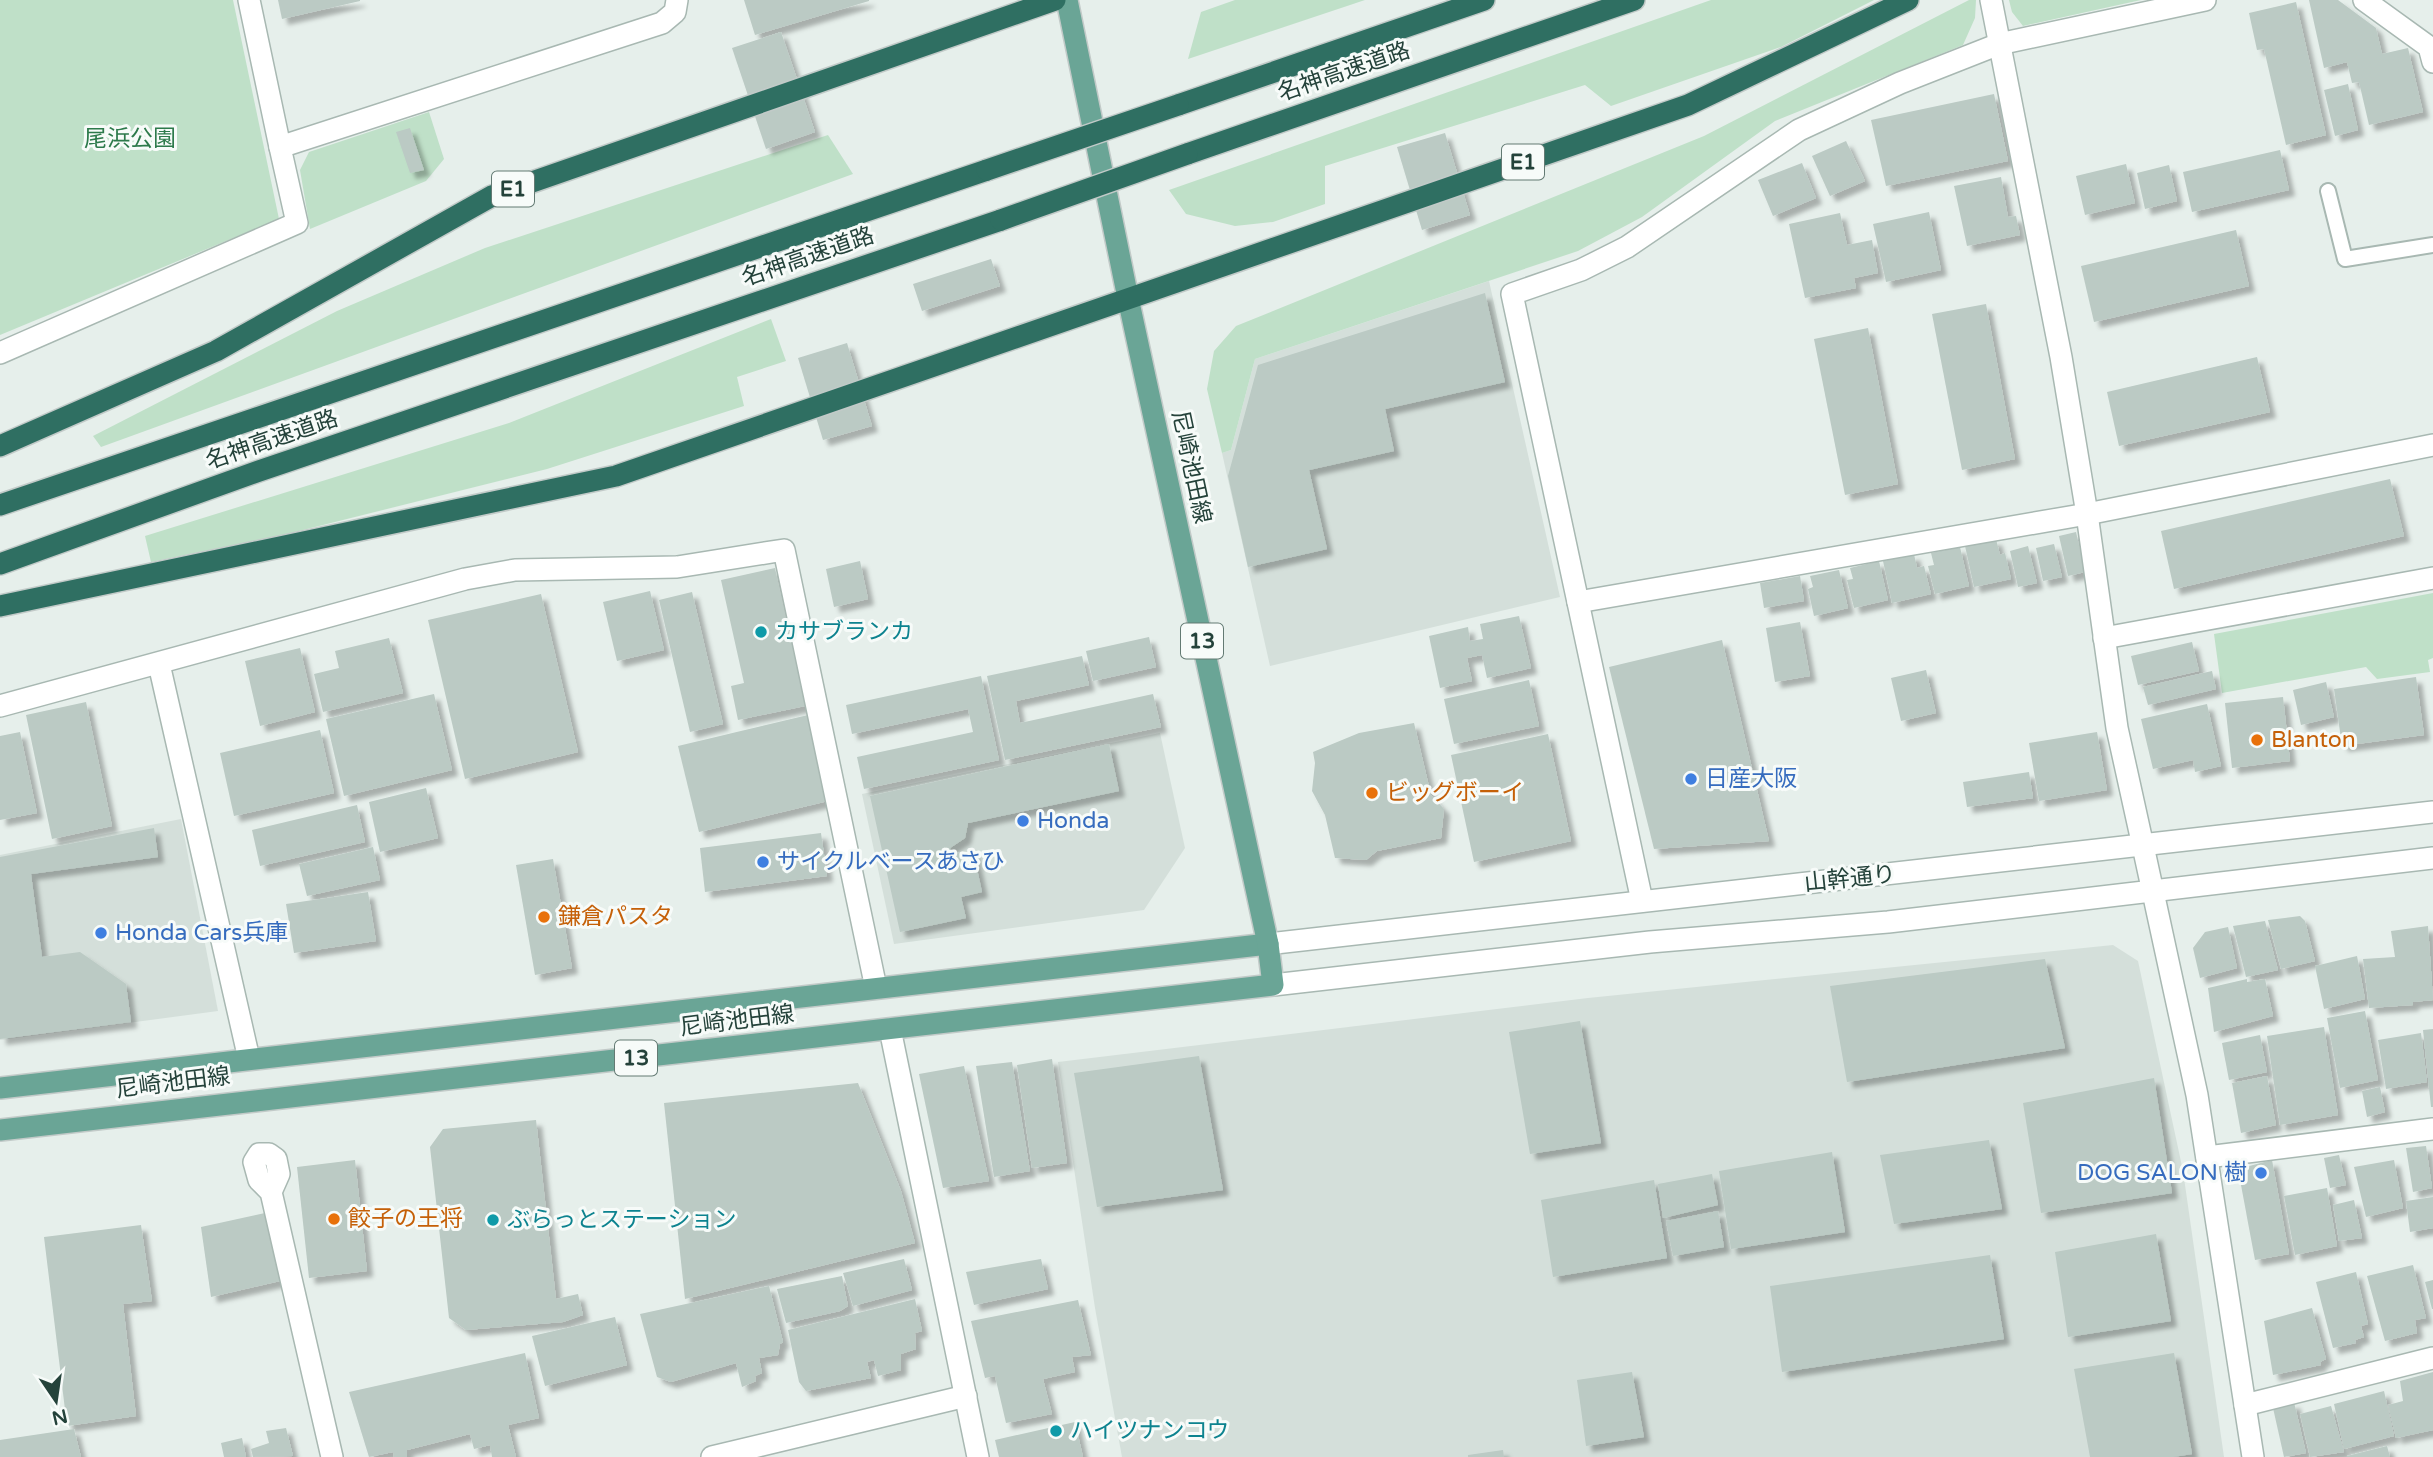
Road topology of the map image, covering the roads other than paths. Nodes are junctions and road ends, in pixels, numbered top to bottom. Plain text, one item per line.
1 (249, 0) edge
2 (677, 0) edge
3 (1055, 0) edge
4 (1067, 0) edge
5 (1484, 0) edge
6 (1634, 0) edge
7 (1908, 0) edge
8 (1991, 0) edge
9 (2205, 0) edge
10 (2364, 0) edge
11 (1999, 44) junction
12 (2433, 62) edge
13 (280, 147) junction
14 (2328, 191) dead end
15 (2433, 245) edge
16 (1128, 298) junction
17 (0, 353) edge
18 (2433, 445) edge
19 (0, 446) edge
20 (0, 505) edge
21 (2087, 514) junction
22 (0, 564) edge
23 (2433, 579) edge
24 (1578, 602) junction
25 (0, 606) edge
26 (2104, 638) junction
27 (159, 664) junction
28 (0, 706) edge
29 (2433, 812) edge
30 (2143, 846) junction
31 (2433, 858) edge
32 (2151, 890) junction
33 (1642, 901) junction
34 (1268, 944) junction
35 (1273, 985) junction
36 (876, 989) junction
37 (890, 1029) junction
38 (249, 1059) junction
39 (0, 1088) edge
40 (2433, 1129) edge
41 (0, 1130) edge
42 (2207, 1157) junction
43 (271, 1192) dead end
44 (2433, 1358) edge
45 (966, 1396) junction
46 (2245, 1405) junction
47 (331, 1457) edge
48 (712, 1457) edge
49 (978, 1457) edge
50 (2253, 1457) edge

1 - 13 street
2 - 13 street
3 - 19 highway, E1
4 - 16 main road, 尼崎池田線 / 13
5 - 20 highway, 名神高速道路, bridge
6 - 22 highway, 名神高速道路, bridge
7 - 16 highway, E1
8 - 11 street
9 - 11 street
10 - 12 street
11 - 21 street
11 - 24 street
13 - 17 street
14 - 15 lane
16 - 25 highway, E1
16 - 34 main road, 尼崎池田線 / 13
18 - 21 street
21 - 24 street
21 - 26 street
23 - 26 street
24 - 33 street
26 - 30 street
27 - 28 street
27 - 36 street
27 - 38 street
29 - 30 street, 山幹通り
30 - 32 street
30 - 33 street, 山幹通り
31 - 32 street, 山幹通り
32 - 35 street, 山幹通り
32 - 42 street
33 - 34 street, 山幹通り
34 - 35 main road, 尼崎池田線 / 13
34 - 36 main road, 尼崎池田線 / 13
35 - 37 main road, 尼崎池田線 / 13
36 - 38 main road, 尼崎池田線 / 13
37 - 41 main road, 尼崎池田線 / 13
37 - 45 street
38 - 39 main road, 尼崎池田線 / 13
40 - 42 street
42 - 46 street
43 - 47 street
44 - 46 street
45 - 48 street
45 - 49 street
46 - 50 street

